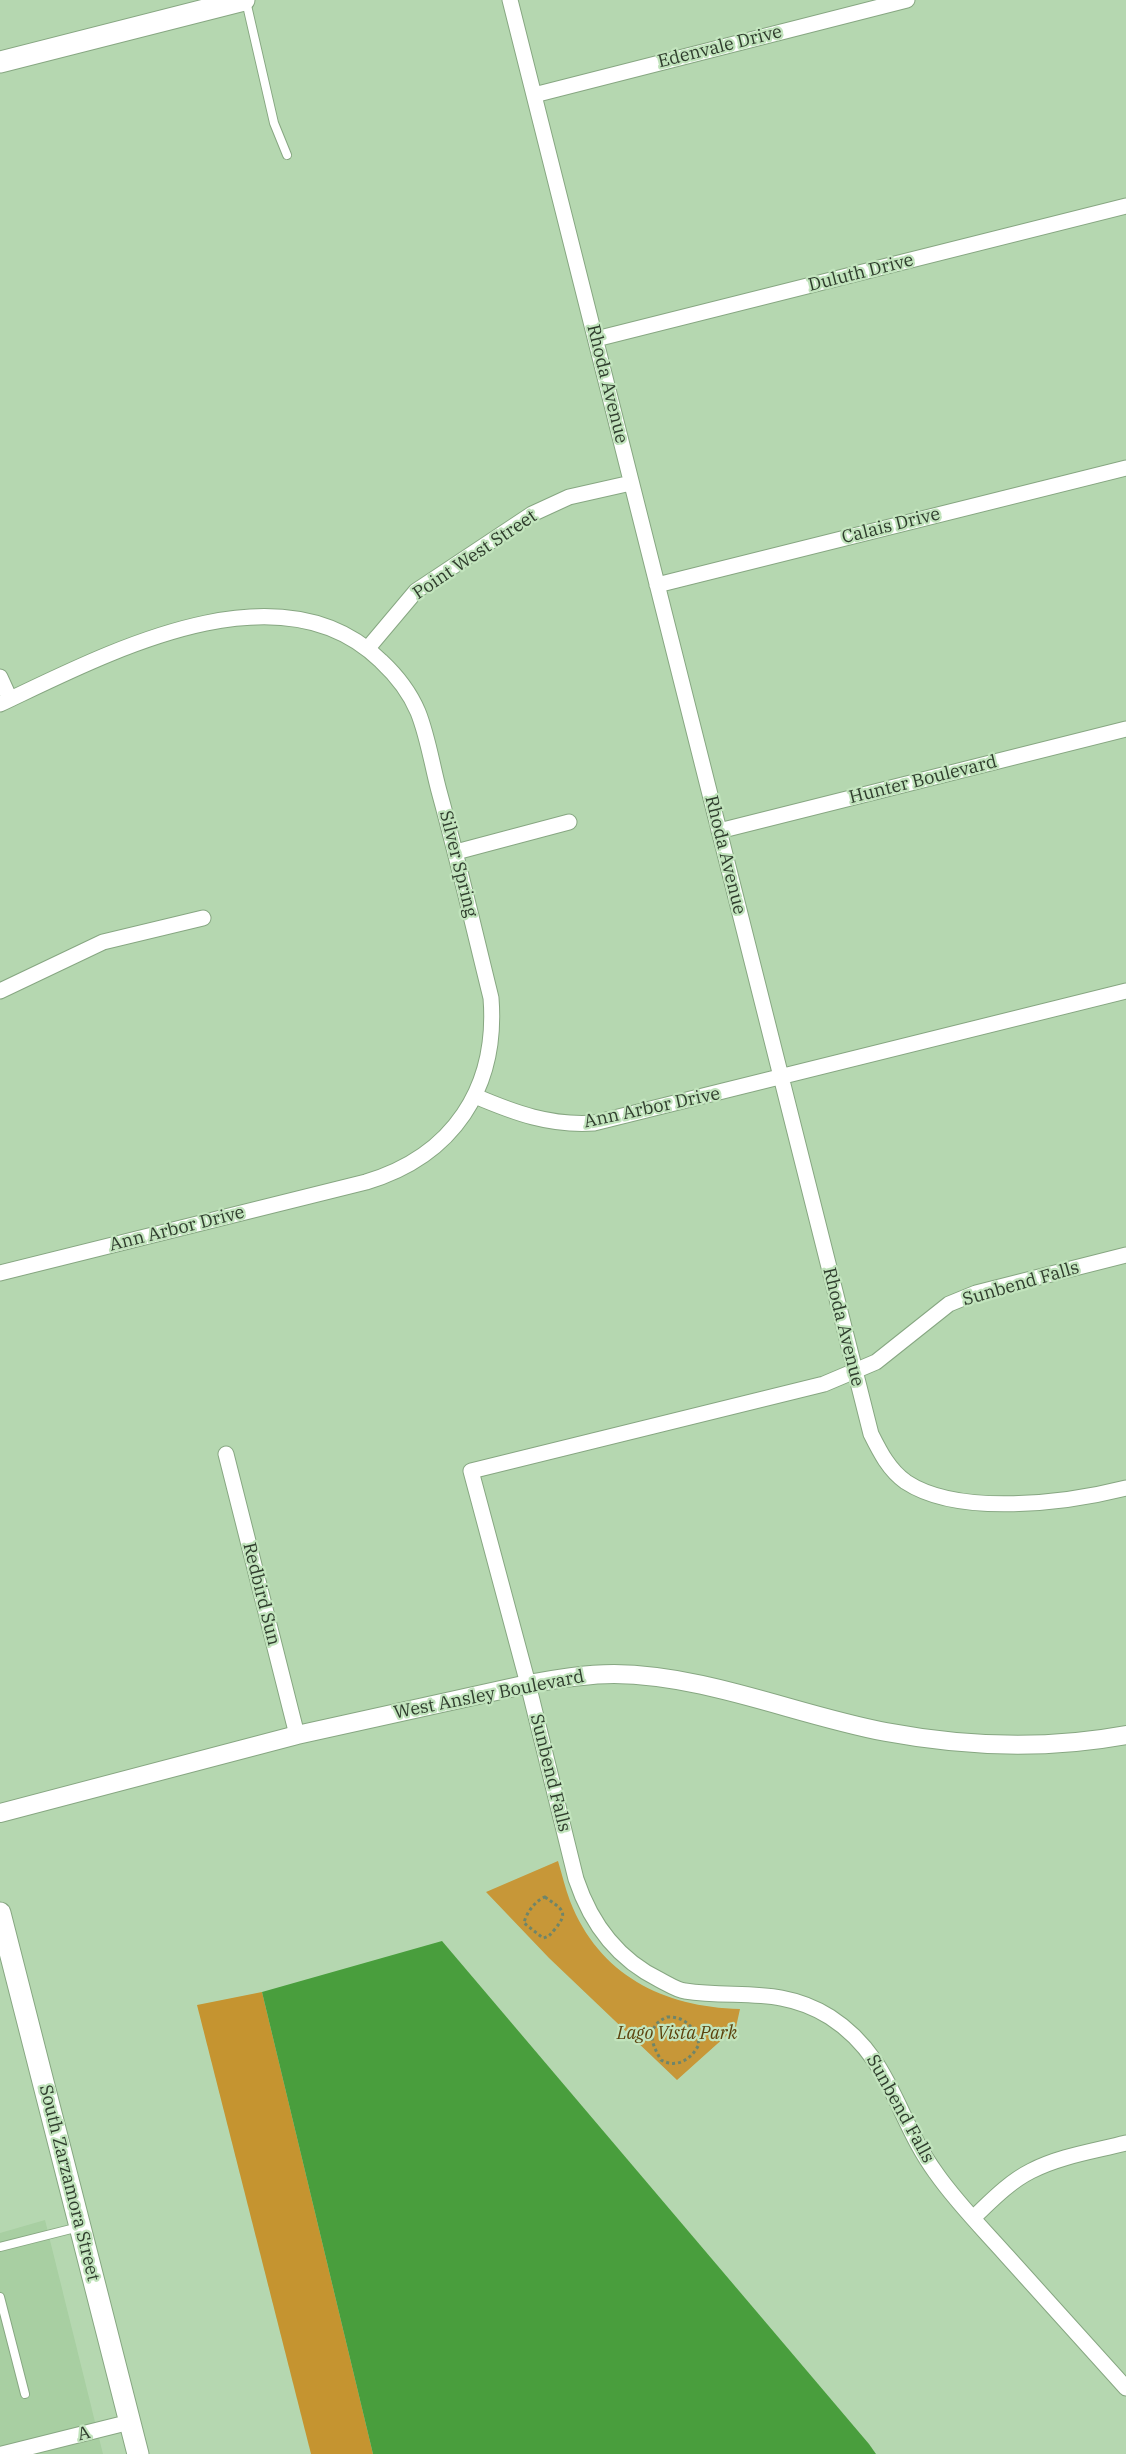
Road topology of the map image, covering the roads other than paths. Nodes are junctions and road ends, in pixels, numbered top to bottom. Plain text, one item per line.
1 (245, 0) edge
2 (510, 0) edge
3 (907, 0) edge
4 (0, 62) edge
5 (534, 95) junction
6 (287, 155) dead end
7 (1126, 206) edge
8 (596, 339) junction
9 (1126, 468) edge
10 (631, 483) junction
11 (657, 585) junction
12 (368, 648) junction
13 (0, 677) edge
14 (5, 701) edge
15 (1126, 729) edge
16 (569, 822) dead end
17 (719, 831) junction
18 (456, 852) junction
19 (203, 918) dead end
20 (0, 991) edge
21 (1126, 991) edge
22 (780, 1078) junction
23 (475, 1096) junction
24 (1126, 1255) edge
25 (0, 1273) edge
26 (854, 1372) junction
27 (226, 1454) dead end
28 (1126, 1488) edge
29 (528, 1684) junction
30 (297, 1735) junction
31 (1126, 1735) edge
32 (0, 1813) edge
33 (0, 1913) edge
34 (1126, 2143) edge
35 (973, 2218) junction
36 (80, 2227) junction
37 (0, 2247) edge
38 (0, 2297) edge
39 (1126, 2388) edge
40 (25, 2394) dead end
41 (130, 2422) junction
42 (11, 2453) edge
43 (138, 2454) edge

1 - 4 main road
1 - 6 lane
2 - 5 street, Rhoda Avenue
3 - 5 street, Edenvale Drive
5 - 8 street, Rhoda Avenue
7 - 8 street, Duluth Drive
8 - 10 street, Rhoda Avenue
9 - 11 street, Calais Drive
10 - 11 street, Rhoda Avenue
10 - 12 street, Point West Street
11 - 17 street, Rhoda Avenue
12 - 14 street
12 - 18 street, Silver Spring
13 - 14 street
15 - 17 street, Hunter Boulevard
16 - 18 street
17 - 22 street, Rhoda Avenue
18 - 23 street, Silver Spring
19 - 20 street
21 - 22 street, Ann Arbor Drive
22 - 23 street, Ann Arbor Drive
22 - 26 street, Rhoda Avenue
23 - 25 street, Ann Arbor Drive
24 - 26 street, Sunbend Falls
26 - 28 street, Rhoda Avenue
26 - 29 street, Sunbend Falls
27 - 30 street, Redbird Sun
29 - 30 street, West Ansley Boulevard
29 - 31 street, West Ansley Boulevard
29 - 35 street, Sunbend Falls
30 - 32 street, West Ansley Boulevard
33 - 36 main road, South Zarzamora Street
34 - 35 street
35 - 39 street, Sunbend Falls
36 - 37 lane
36 - 41 main road, South Zarzamora Street
38 - 40 lane
41 - 42 street, A
41 - 43 main road, South Zarzamora Street

